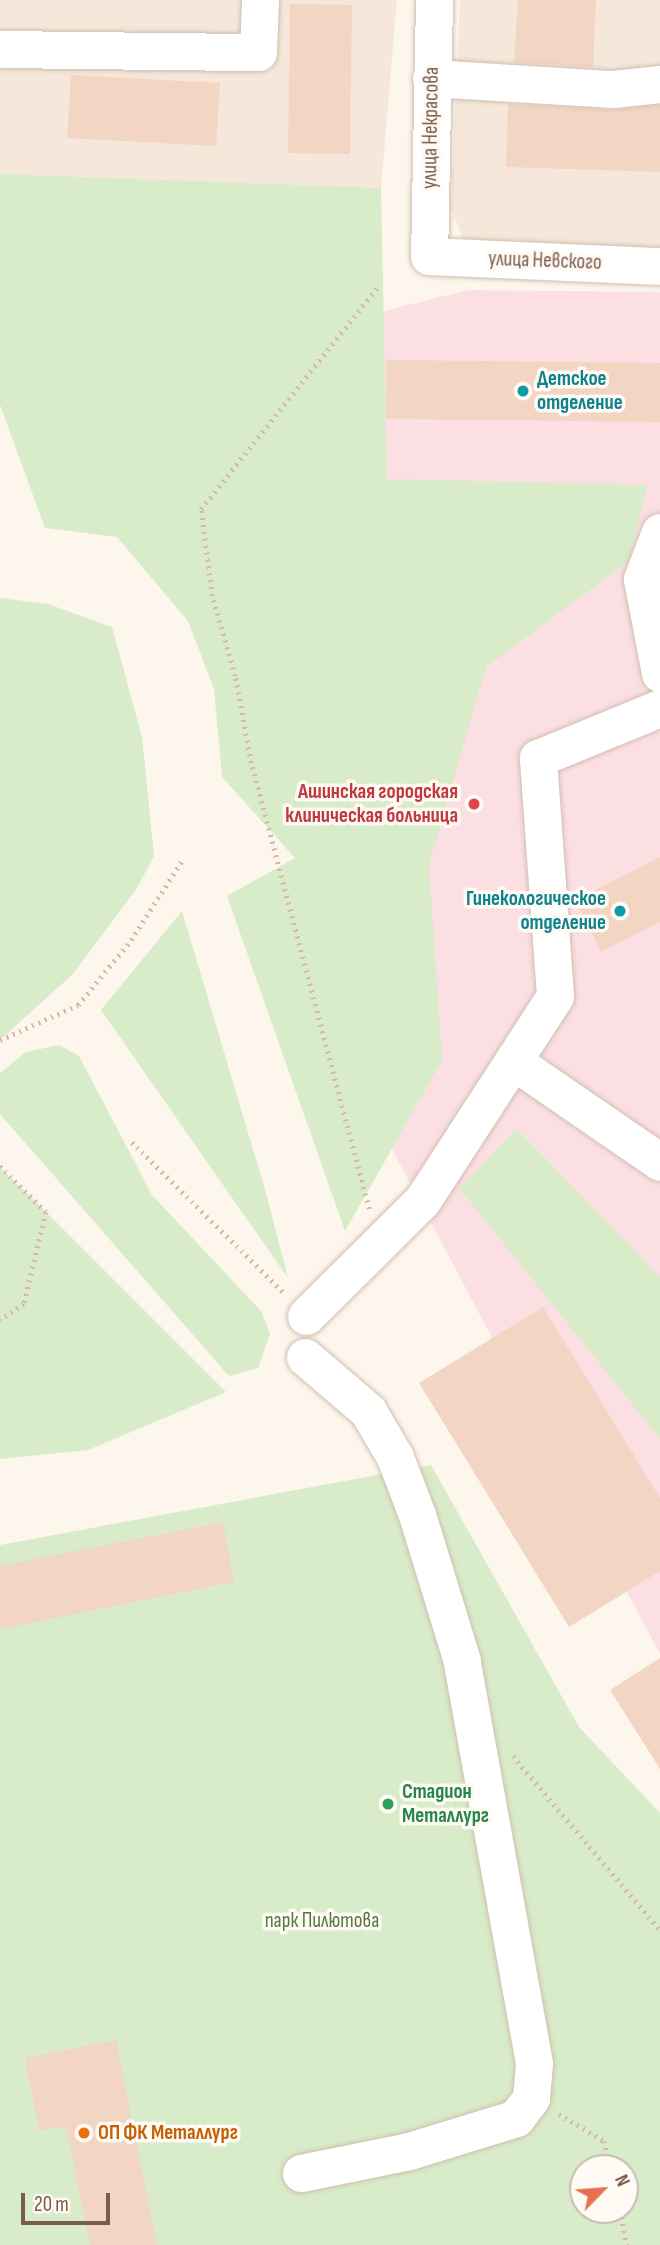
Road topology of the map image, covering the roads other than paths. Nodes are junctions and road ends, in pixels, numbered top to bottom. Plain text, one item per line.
1 (260, 0) edge
2 (434, 0) edge
3 (0, 49) edge
4 (431, 78) junction
5 (660, 84) edge
6 (429, 256) joint
7 (660, 266) edge
8 (660, 532) edge
9 (660, 673) edge
10 (660, 708) edge
11 (513, 1061) junction
12 (660, 1162) edge
13 (306, 1316) road end
14 (304, 1357) dead end
15 (301, 2173) dead end

1 - 3 street
2 - 4 street, улица Некрасова
4 - 5 street
4 - 6 street, улица Некрасова
6 - 7 street, улица Невского
8 - 9 street
10 - 11 street
11 - 12 street
11 - 13 street
14 - 15 street

